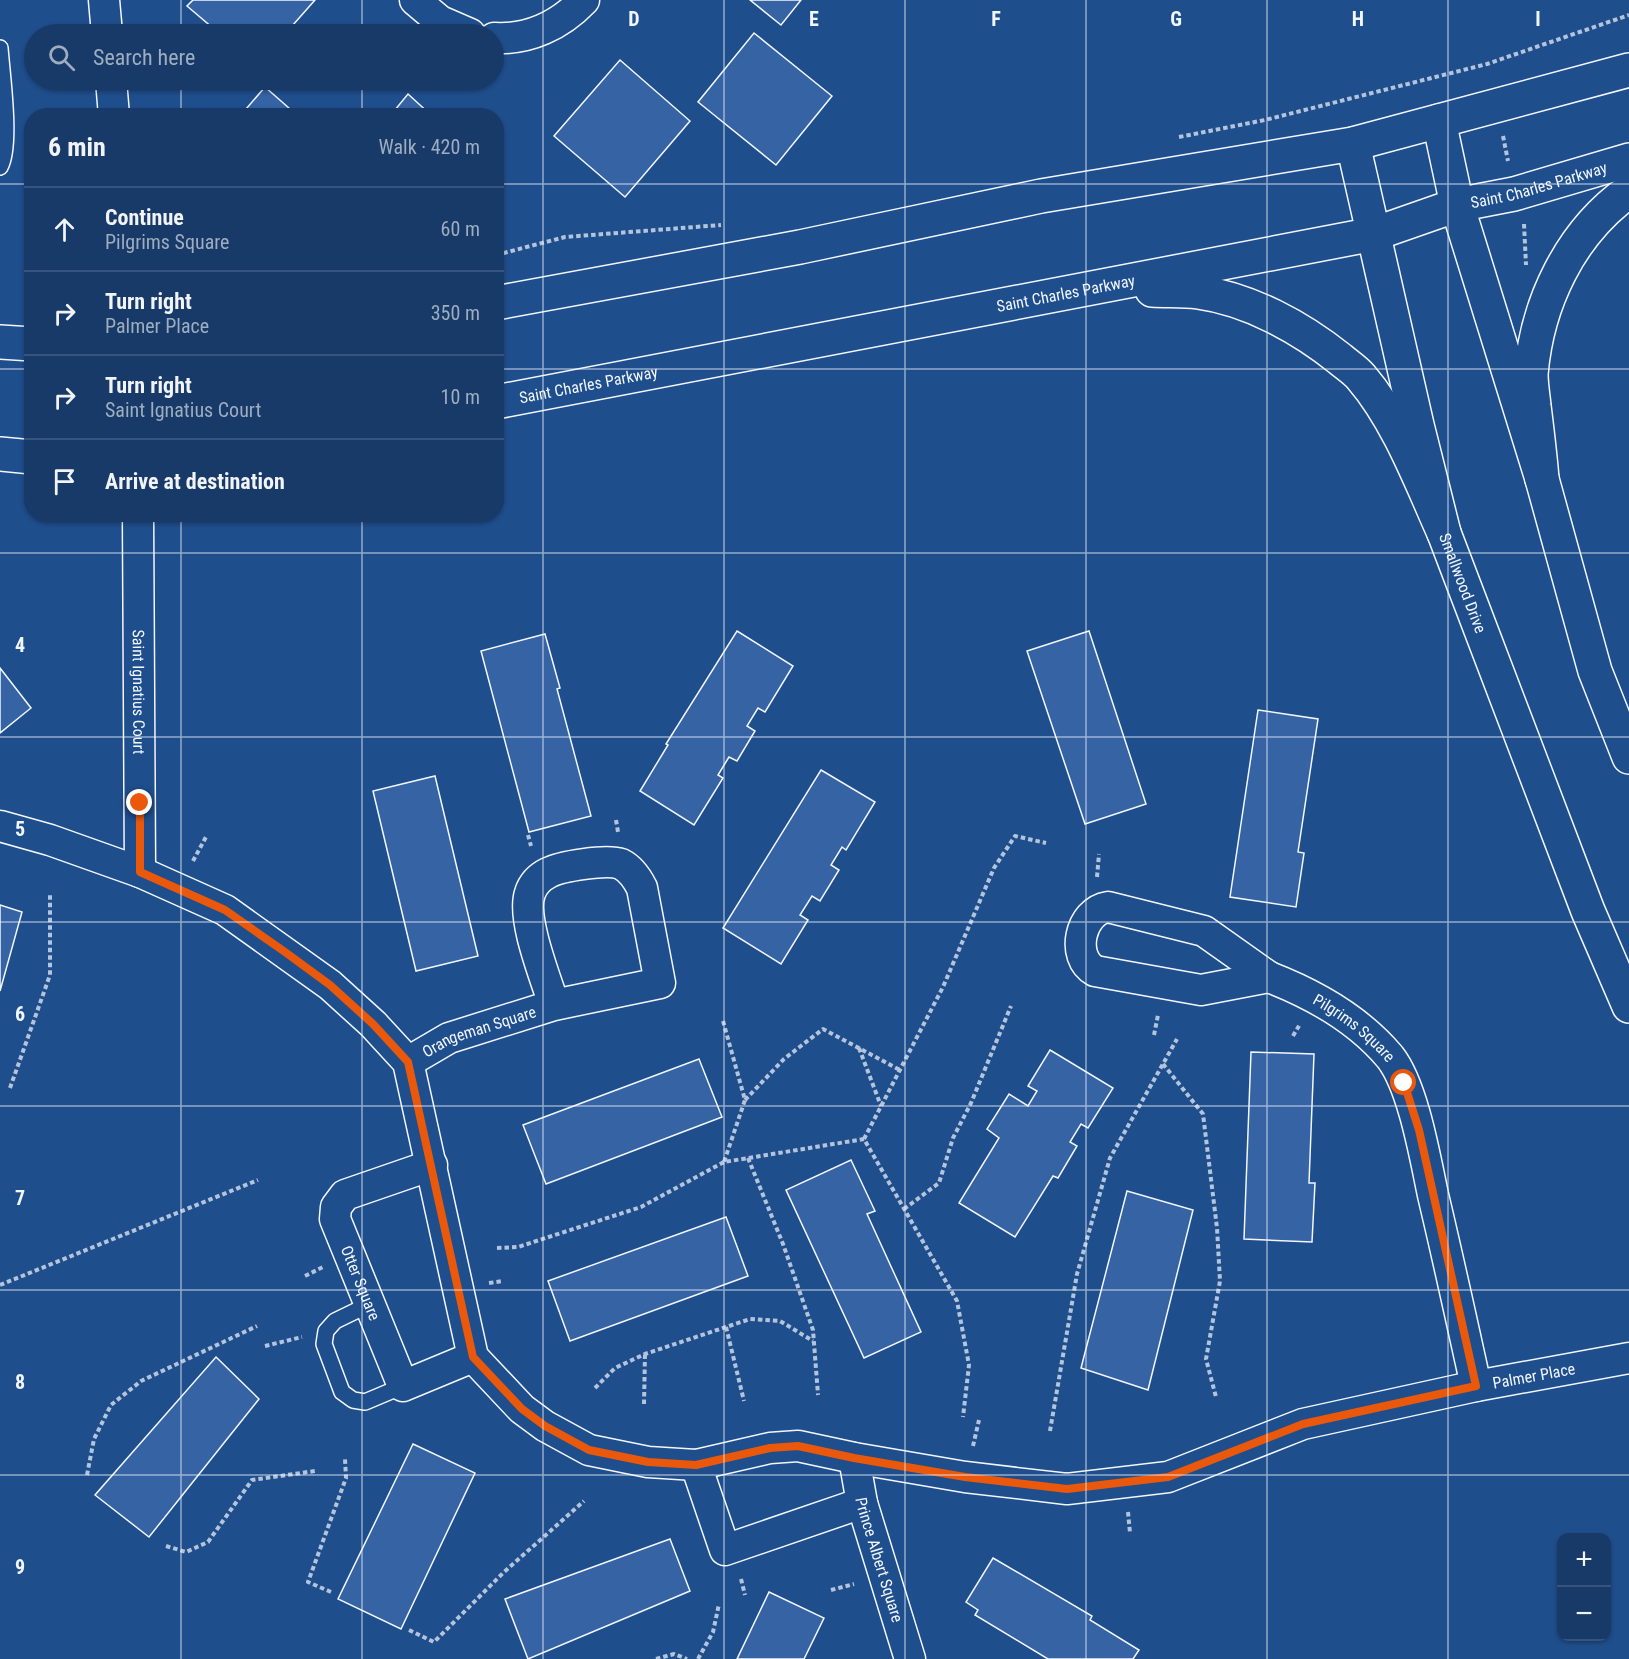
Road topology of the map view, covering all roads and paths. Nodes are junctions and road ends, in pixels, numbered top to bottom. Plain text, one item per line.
1 (104, 0) edge
2 (415, 0) edge
3 (584, 0) edge
4 (1629, 15) edge
5 (106, 24) edge
6 (447, 24) edge
7 (504, 38) edge
8 (0, 48) edge
9 (1629, 70) edge
10 (112, 90) edge
11 (113, 108) edge
12 (1439, 121) junction
13 (1502, 135) dead end
14 (1172, 138) dead end
15 (1353, 144) junction
16 (1629, 159) edge
17 (1508, 165) dead end
18 (0, 167) edge
19 (1629, 191) edge
20 (1457, 205) junction
21 (728, 225) dead end
22 (1374, 234) junction
23 (504, 253) edge
24 (1096, 288) junction
25 (504, 302) edge
26 (0, 342) edge
27 (24, 344) edge
28 (504, 400) edge
29 (0, 454) edge
30 (24, 456) edge
31 (1542, 479) junction
32 (138, 522) edge
33 (1444, 533) junction
34 (1629, 757) edge
35 (0, 826) edge
36 (207, 835) dead end
37 (1046, 843) dead end
38 (192, 863) dead end
39 (140, 872) junction
40 (50, 893) dead end
41 (1269, 977) junction
42 (554, 1005) junction
43 (1011, 1006) dead end
44 (1629, 1006) edge
45 (723, 1021) dead end
46 (1177, 1039) dead end
47 (859, 1048) junction
48 (408, 1062) junction
49 (1163, 1064) junction
50 (900, 1070) junction
51 (10, 1088) dead end
52 (745, 1100) junction
53 (881, 1107) junction
54 (864, 1139) junction
55 (748, 1158) junction
56 (724, 1162) junction
57 (432, 1165) junction
58 (258, 1180) dead end
59 (904, 1209) junction
60 (497, 1248) dead end
61 (0, 1285) edge
62 (370, 1304) junction
63 (257, 1326) dead end
64 (726, 1327) junction
65 (326, 1331) junction
66 (814, 1342) junction
67 (265, 1346) dead end
68 (645, 1354) junction
69 (473, 1357) junction
70 (1629, 1358) edge
71 (403, 1386) junction
72 (1476, 1386) junction
73 (595, 1388) dead end
74 (818, 1395) dead end
75 (1216, 1397) dead end
76 (744, 1401) dead end
77 (644, 1404) dead end
78 (963, 1417) dead end
79 (1050, 1431) dead end
80 (854, 1458) junction
81 (345, 1459) dead end
82 (696, 1465) junction
83 (315, 1471) dead end
84 (87, 1475) dead end
85 (584, 1501) dead end
86 (862, 1503) junction
87 (166, 1545) dead end
88 (331, 1592) dead end
89 (719, 1604) dead end
90 (409, 1630) dead end
91 (656, 1659) edge
92 (687, 1659) edge
93 (698, 1659) edge
94 (910, 1659) edge

1 - 5 street
2 - 6 street
3 - 7 street
4 - 14 path
8 - 18 lane
9 - 12 main road
10 - 11 street
12 - 15 main road
12 - 20 main road
13 - 17 path
15 - 22 main road, Smallwood Drive
15 - 25 main road
16 - 20 main road, Saint Charles Parkway
19 - 31 main road
20 - 22 main road, Saint Charles Parkway
20 - 31 main road
21 - 23 path
22 - 24 main road, Saint Charles Parkway
22 - 33 main road, Smallwood Drive
24 - 28 main road, Saint Charles Parkway
24 - 33 main road
26 - 27 main road
29 - 30 main road
31 - 34 main road
32 - 39 street, Saint Ignatius Court
33 - 44 main road, Smallwood Drive
35 - 39 street
36 - 38 path
37 - 50 path
39 - 48 street
40 - 51 path
41 - 41 street, Pilgrims Square
41 - 72 street, Pilgrims Square
42 - 42 street, Orangeman Square
42 - 48 street, Orangeman Square
43 - 59 path
45 - 52 path
46 - 49 path
47 - 50 path
47 - 52 path
47 - 53 path
48 - 57 street
49 - 75 path
49 - 79 path
50 - 53 path
52 - 56 path
53 - 54 path
54 - 55 path
54 - 59 path
55 - 56 path
55 - 66 path
56 - 60 path
57 - 62 street, Otter Square
57 - 69 street
58 - 61 path
59 - 78 path
62 - 65 lane
62 - 71 street, Otter Square
63 - 84 path
64 - 66 path
64 - 68 path
64 - 76 path
65 - 67 path
65 - 71 lane
66 - 74 path
68 - 73 path
68 - 77 path
69 - 71 street
69 - 82 street, Palmer Place
70 - 72 street, Palmer Place
72 - 80 street, Palmer Place
80 - 82 street, Palmer Place
80 - 86 street, Prince Albert Square
81 - 88 path
82 - 86 street
83 - 87 path
85 - 90 path
86 - 94 street, Prince Albert Square
89 - 93 path
91 - 92 path

